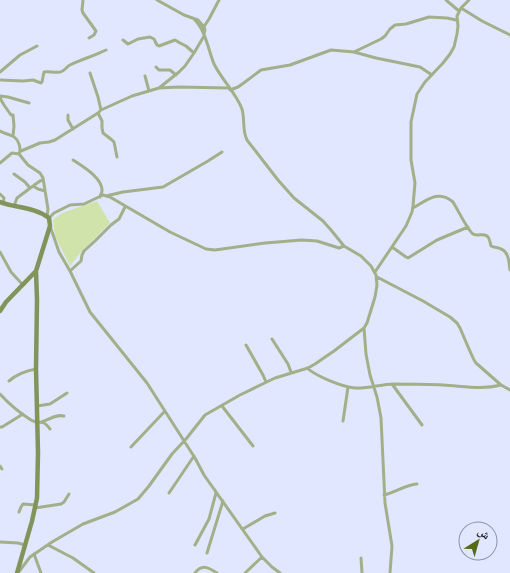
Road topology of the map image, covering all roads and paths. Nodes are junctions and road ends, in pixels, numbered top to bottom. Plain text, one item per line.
1 (82, 0) edge
2 (157, 0) edge
3 (446, 0) edge
4 (469, 0) edge
5 (217, 1) edge
6 (460, 10) junction
7 (456, 20) junction
8 (203, 28) junction
9 (204, 35) junction
10 (510, 35) edge
11 (89, 38) dead end
12 (123, 40) dead end
13 (37, 46) dead end
14 (106, 50) dead end
15 (354, 52) junction
16 (194, 53) junction
17 (156, 66) dead end
18 (0, 72) edge
19 (90, 73) dead end
20 (176, 74) junction
21 (432, 75) junction
22 (145, 76) dead end
23 (0, 80) edge
24 (160, 88) junction
25 (230, 89) junction
26 (149, 91) junction
27 (0, 97) edge
28 (29, 103) dead end
29 (101, 110) junction
30 (98, 113) junction
31 (68, 115) dead end
32 (73, 129) junction
33 (0, 131) edge
34 (13, 136) junction
35 (222, 152) dead end
36 (20, 153) junction
37 (118, 157) dead end
38 (73, 160) dead end
39 (0, 165) edge
40 (14, 174) dead end
41 (43, 180) junction
42 (31, 187) junction
43 (45, 191) junction
44 (0, 194) edge
45 (106, 196) junction
46 (100, 197) junction
47 (2, 203) edge
48 (14, 206) junction
49 (126, 207) junction
50 (413, 208) junction
51 (48, 217) junction
52 (50, 226) junction
53 (468, 228) junction
54 (344, 246) junction
55 (392, 246) junction
56 (0, 252) edge
57 (5, 259) junction
58 (0, 260) edge
59 (510, 270) edge
60 (36, 271) junction
61 (70, 271) junction
62 (375, 272) junction
63 (377, 278) junction
64 (22, 285) junction
65 (0, 311) edge
66 (364, 328) junction
67 (272, 339) dead end
68 (246, 345) dead end
69 (307, 368) junction
70 (36, 369) junction
71 (292, 372) junction
72 (9, 381) dead end
73 (266, 382) junction
74 (392, 384) junction
75 (501, 385) junction
76 (374, 386) junction
77 (348, 387) junction
78 (510, 390) edge
79 (67, 393) dead end
80 (0, 394) edge
81 (37, 406) junction
82 (222, 406) junction
83 (165, 411) junction
84 (23, 414) junction
85 (64, 416) dead end
86 (343, 421) dead end
87 (40, 422) junction
88 (422, 425) dead end
89 (0, 427) edge
90 (50, 429) dead end
91 (184, 442) junction
92 (254, 446) dead end
93 (131, 447) dead end
94 (194, 456) junction
95 (417, 484) dead end
96 (214, 488) junction
97 (169, 493) dead end
98 (69, 494) dead end
99 (384, 495) junction
100 (223, 501) junction
101 (36, 506) junction
102 (19, 512) dead end
103 (275, 513) dead end
104 (243, 529) junction
105 (0, 542) edge
106 (25, 544) junction
107 (48, 545) junction
108 (195, 546) dead end
109 (207, 553) dead end
110 (34, 554) junction
111 (262, 557) junction
112 (360, 558) dead end
113 (18, 573) edge
114 (41, 573) edge
115 (94, 573) edge
116 (195, 573) edge
117 (217, 573) edge
118 (245, 573) edge
119 (280, 573) edge
120 (362, 573) edge
121 (390, 573) edge

1 - 11 street
2 - 8 street
3 - 6 street
4 - 6 street
5 - 8 street
6 - 7 street
6 - 10 street
7 - 15 street
7 - 21 street
8 - 9 street
9 - 16 street
9 - 25 street
12 - 16 street
13 - 18 street
14 - 23 street
15 - 21 street
15 - 25 street
16 - 20 street
17 - 20 street
19 - 29 street
20 - 24 street
21 - 50 street
22 - 26 street
24 - 25 street
24 - 26 street
25 - 54 street
26 - 29 street
27 - 28 street
27 - 34 street
29 - 30 street
30 - 32 street
30 - 37 street
31 - 32 street
32 - 36 street
33 - 34 street
34 - 36 street
35 - 45 street
36 - 39 street
36 - 41 street
38 - 46 street
40 - 42 street
41 - 42 street
41 - 43 street
42 - 43 street
42 - 48 street
43 - 51 street
44 - 47 street
45 - 46 street
45 - 49 street
46 - 51 street
47 - 48 street
48 - 51 street
49 - 54 street
49 - 61 street
50 - 53 street
50 - 55 street
51 - 52 street
52 - 60 street
52 - 61 street
53 - 55 street
53 - 59 street
54 - 62 street
55 - 62 street
56 - 57 street
57 - 58 street
57 - 64 street
60 - 64 street
60 - 70 street
61 - 83 street
62 - 63 street
63 - 66 street
63 - 75 street
64 - 65 street
66 - 69 street
66 - 76 street
67 - 71 street
68 - 73 street
69 - 71 street
69 - 77 street
70 - 72 street
70 - 81 street
71 - 73 street
73 - 82 street
74 - 75 street
74 - 76 street
74 - 88 street
75 - 78 street
76 - 77 street
76 - 99 street
77 - 86 street
79 - 81 street
80 - 84 street
81 - 87 street
82 - 91 street
82 - 92 street
83 - 91 street
83 - 93 street
84 - 87 street
84 - 89 street
85 - 87 street
87 - 90 street
87 - 101 street
91 - 94 street
91 - 107 street
94 - 96 street
94 - 97 street
95 - 99 street
96 - 100 street
96 - 108 street
98 - 101 street
99 - 121 street
100 - 104 street
100 - 109 street
101 - 102 street
101 - 106 street
103 - 104 street
104 - 111 street
105 - 106 street
106 - 113 street
107 - 110 street
107 - 115 street
110 - 113 street
110 - 114 street
111 - 118 street
111 - 119 street
112 - 120 street
116 - 117 street

